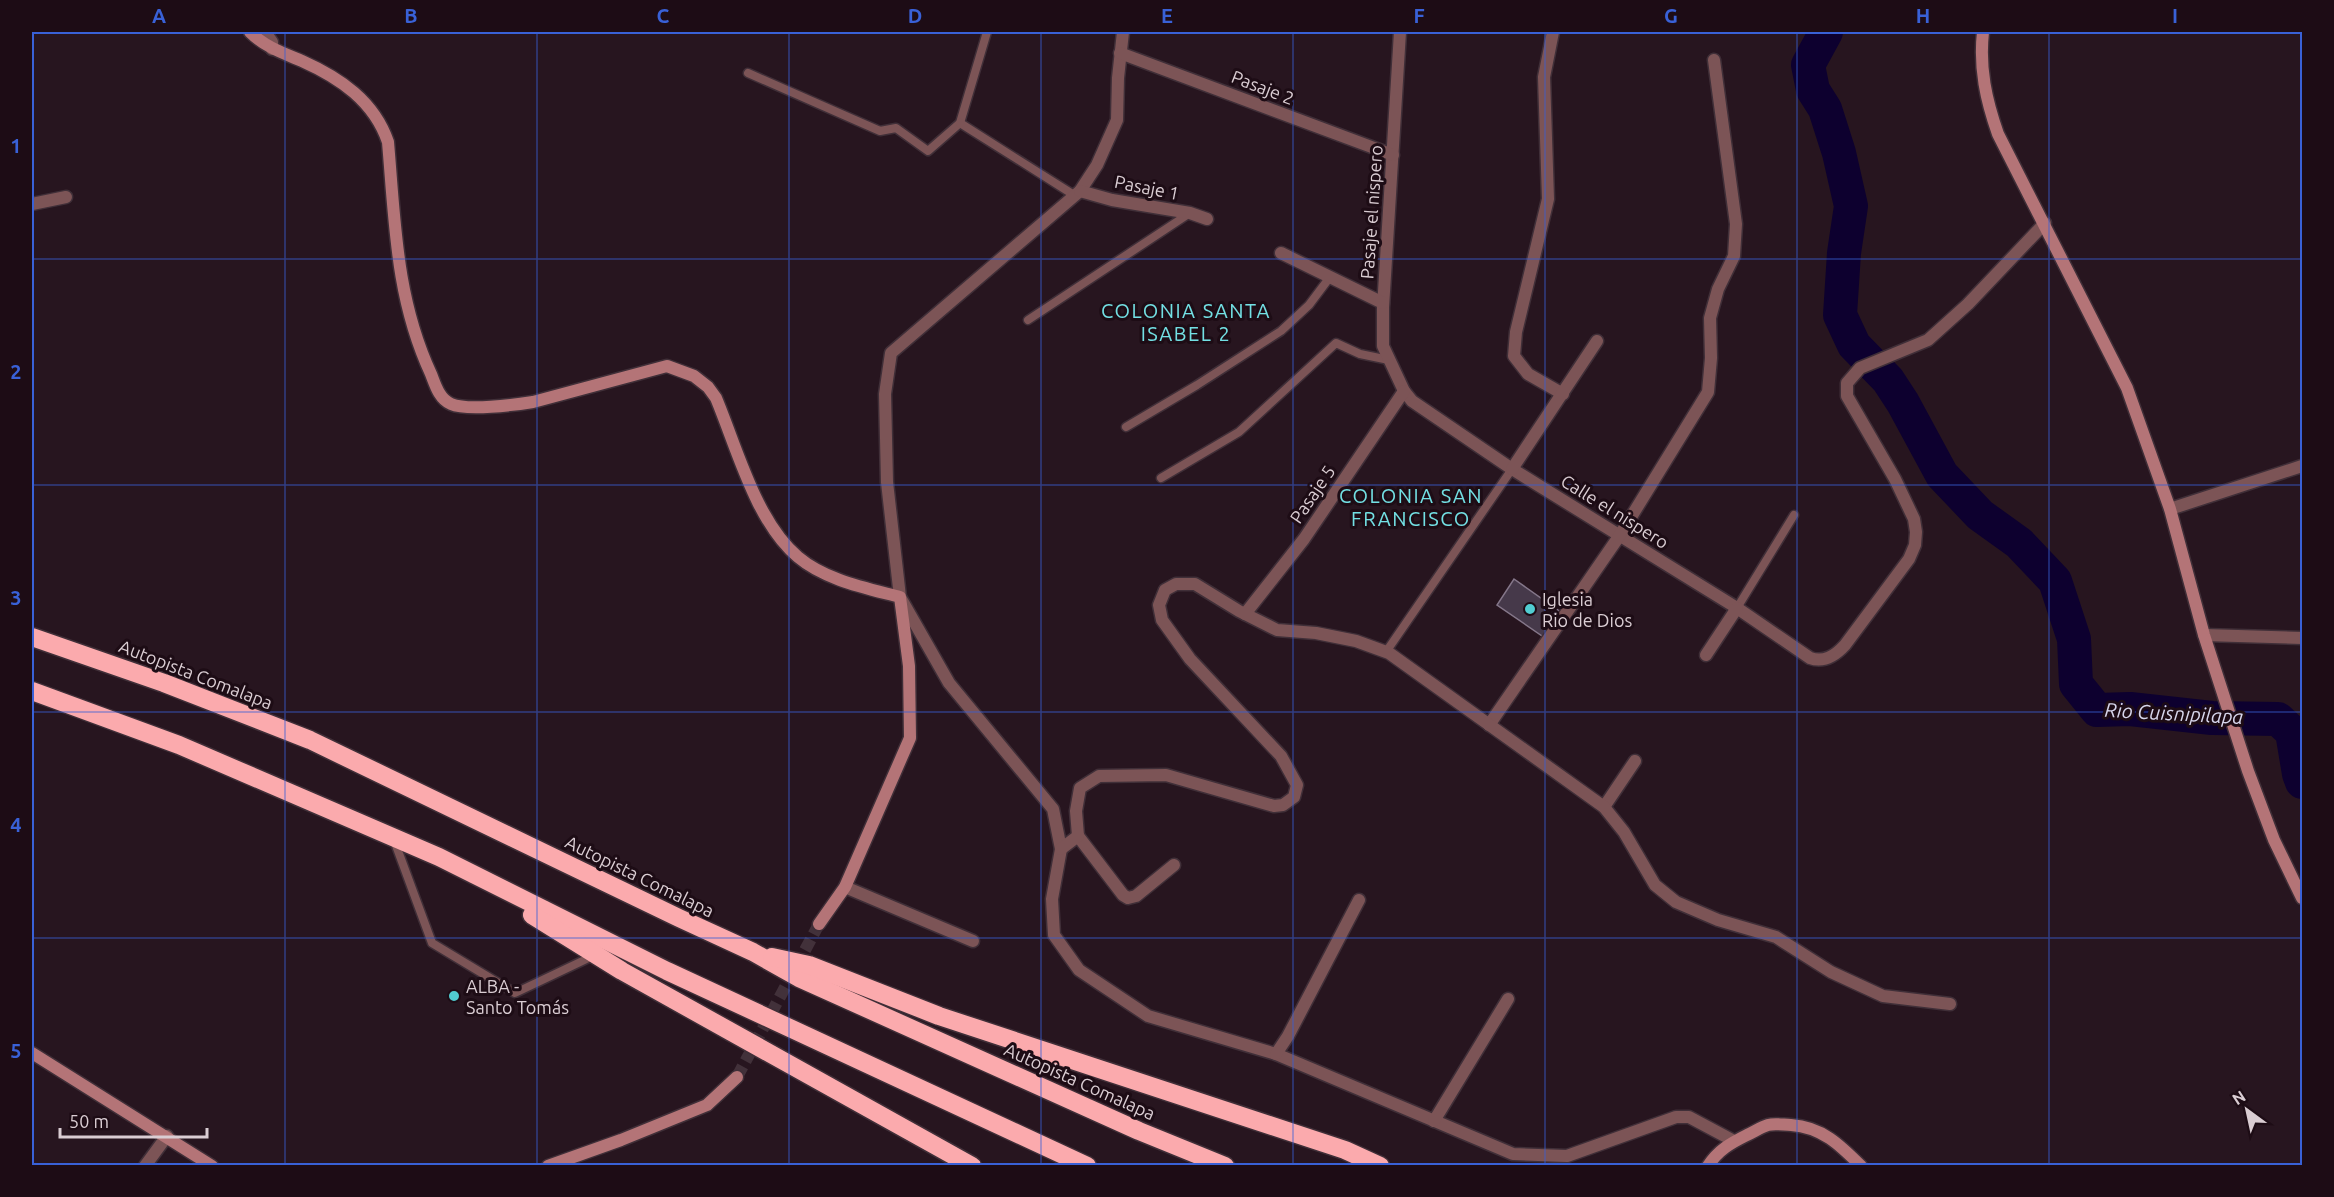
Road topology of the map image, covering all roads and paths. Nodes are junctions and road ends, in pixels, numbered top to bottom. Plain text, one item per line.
1 (250, 32) edge
2 (265, 32) edge
3 (987, 32) edge
4 (1123, 32) edge
5 (1400, 32) edge
6 (1553, 32) edge
7 (1983, 32) edge
8 (272, 49) junction
9 (1120, 53) junction
10 (1713, 60) dead end
11 (748, 73) dead end
12 (960, 123) junction
13 (1393, 155) junction
14 (1077, 193) junction
15 (66, 197) dead end
16 (32, 204) edge
17 (1190, 213) junction
18 (1207, 219) dead end
19 (2045, 223) junction
20 (1281, 253) dead end
21 (1330, 277) junction
22 (1383, 303) junction
23 (1028, 320) dead end
24 (1597, 341) dead end
25 (1389, 360) junction
26 (1404, 391) junction
27 (1563, 394) junction
28 (1126, 427) dead end
29 (2302, 466) edge
30 (1512, 469) junction
31 (1161, 478) dead end
32 (2170, 509) junction
33 (1794, 515) dead end
34 (1620, 535) junction
35 (900, 597) junction
36 (1737, 608) junction
37 (1245, 614) junction
38 (2204, 635) junction
39 (32, 637) edge
40 (2302, 638) edge
41 (1386, 652) junction
42 (1706, 655) dead end
43 (32, 691) edge
44 (1489, 725) junction
45 (1635, 761) dead end
46 (1604, 807) junction
47 (1078, 836) junction
48 (393, 837) junction
49 (1061, 849) junction
50 (439, 857) junction
51 (1174, 865) dead end
52 (845, 887) junction
53 (2302, 898) edge
54 (1359, 900) dead end
55 (819, 924) tunnel mouth
56 (973, 941) dead end
57 (753, 952) junction
58 (595, 955) junction
59 (1508, 999) dead end
60 (1950, 1004) dead end
61 (32, 1053) edge
62 (1276, 1054) junction
63 (736, 1077) tunnel mouth
64 (1434, 1121) junction
65 (167, 1136) junction
66 (1734, 1141) junction
67 (144, 1166) edge
68 (212, 1166) edge
69 (548, 1166) edge
70 (972, 1166) edge
71 (1087, 1166) edge
72 (1226, 1166) edge
73 (1380, 1166) edge
74 (1708, 1166) edge
75 (1861, 1166) edge

1 - 8 street
2 - 8 street
3 - 12 lane
4 - 9 street
5 - 13 street, Pasaje el nispero
6 - 27 street
7 - 19 street
8 - 35 street
9 - 13 street, Pasaje 2
9 - 14 street
10 - 34 street
11 - 12 lane
12 - 14 lane
13 - 22 street, Pasaje el nispero
14 - 17 street, Pasaje 1
14 - 35 street
15 - 16 street
17 - 18 street, Pasaje 1
17 - 23 lane
19 - 32 street
19 - 36 street, Calle el nispero
20 - 21 street
21 - 22 street
21 - 28 lane
22 - 25 street, Pasaje el nispero
24 - 27 street
25 - 26 street, Pasaje el nispero
25 - 31 lane
26 - 30 street, Calle el nispero
26 - 37 street, Pasaje 5
27 - 30 street
29 - 32 street
30 - 34 street, Calle el nispero
30 - 41 lane
32 - 38 street
33 - 36 lane
34 - 36 street, Calle el nispero
34 - 44 street
35 - 49 street
35 - 52 street
36 - 42 street
37 - 41 street
37 - 47 street
38 - 40 street
38 - 53 street
39 - 57 highway, Autopista Comalapa
41 - 44 street
43 - 48 highway
44 - 46 street
45 - 46 street
46 - 60 street
47 - 49 street
47 - 51 street
48 - 50 highway
48 - 58 lane
49 - 62 street
50 - 58 highway
50 - 71 highway
52 - 55 street
52 - 56 street
54 - 62 street
57 - 72 highway, Autopista Comalapa
57 - 73 highway
58 - 70 highway
59 - 64 street
61 - 65 street
62 - 64 street
63 - 69 street
64 - 66 street
65 - 67 street
65 - 68 street
66 - 74 street
66 - 75 street

